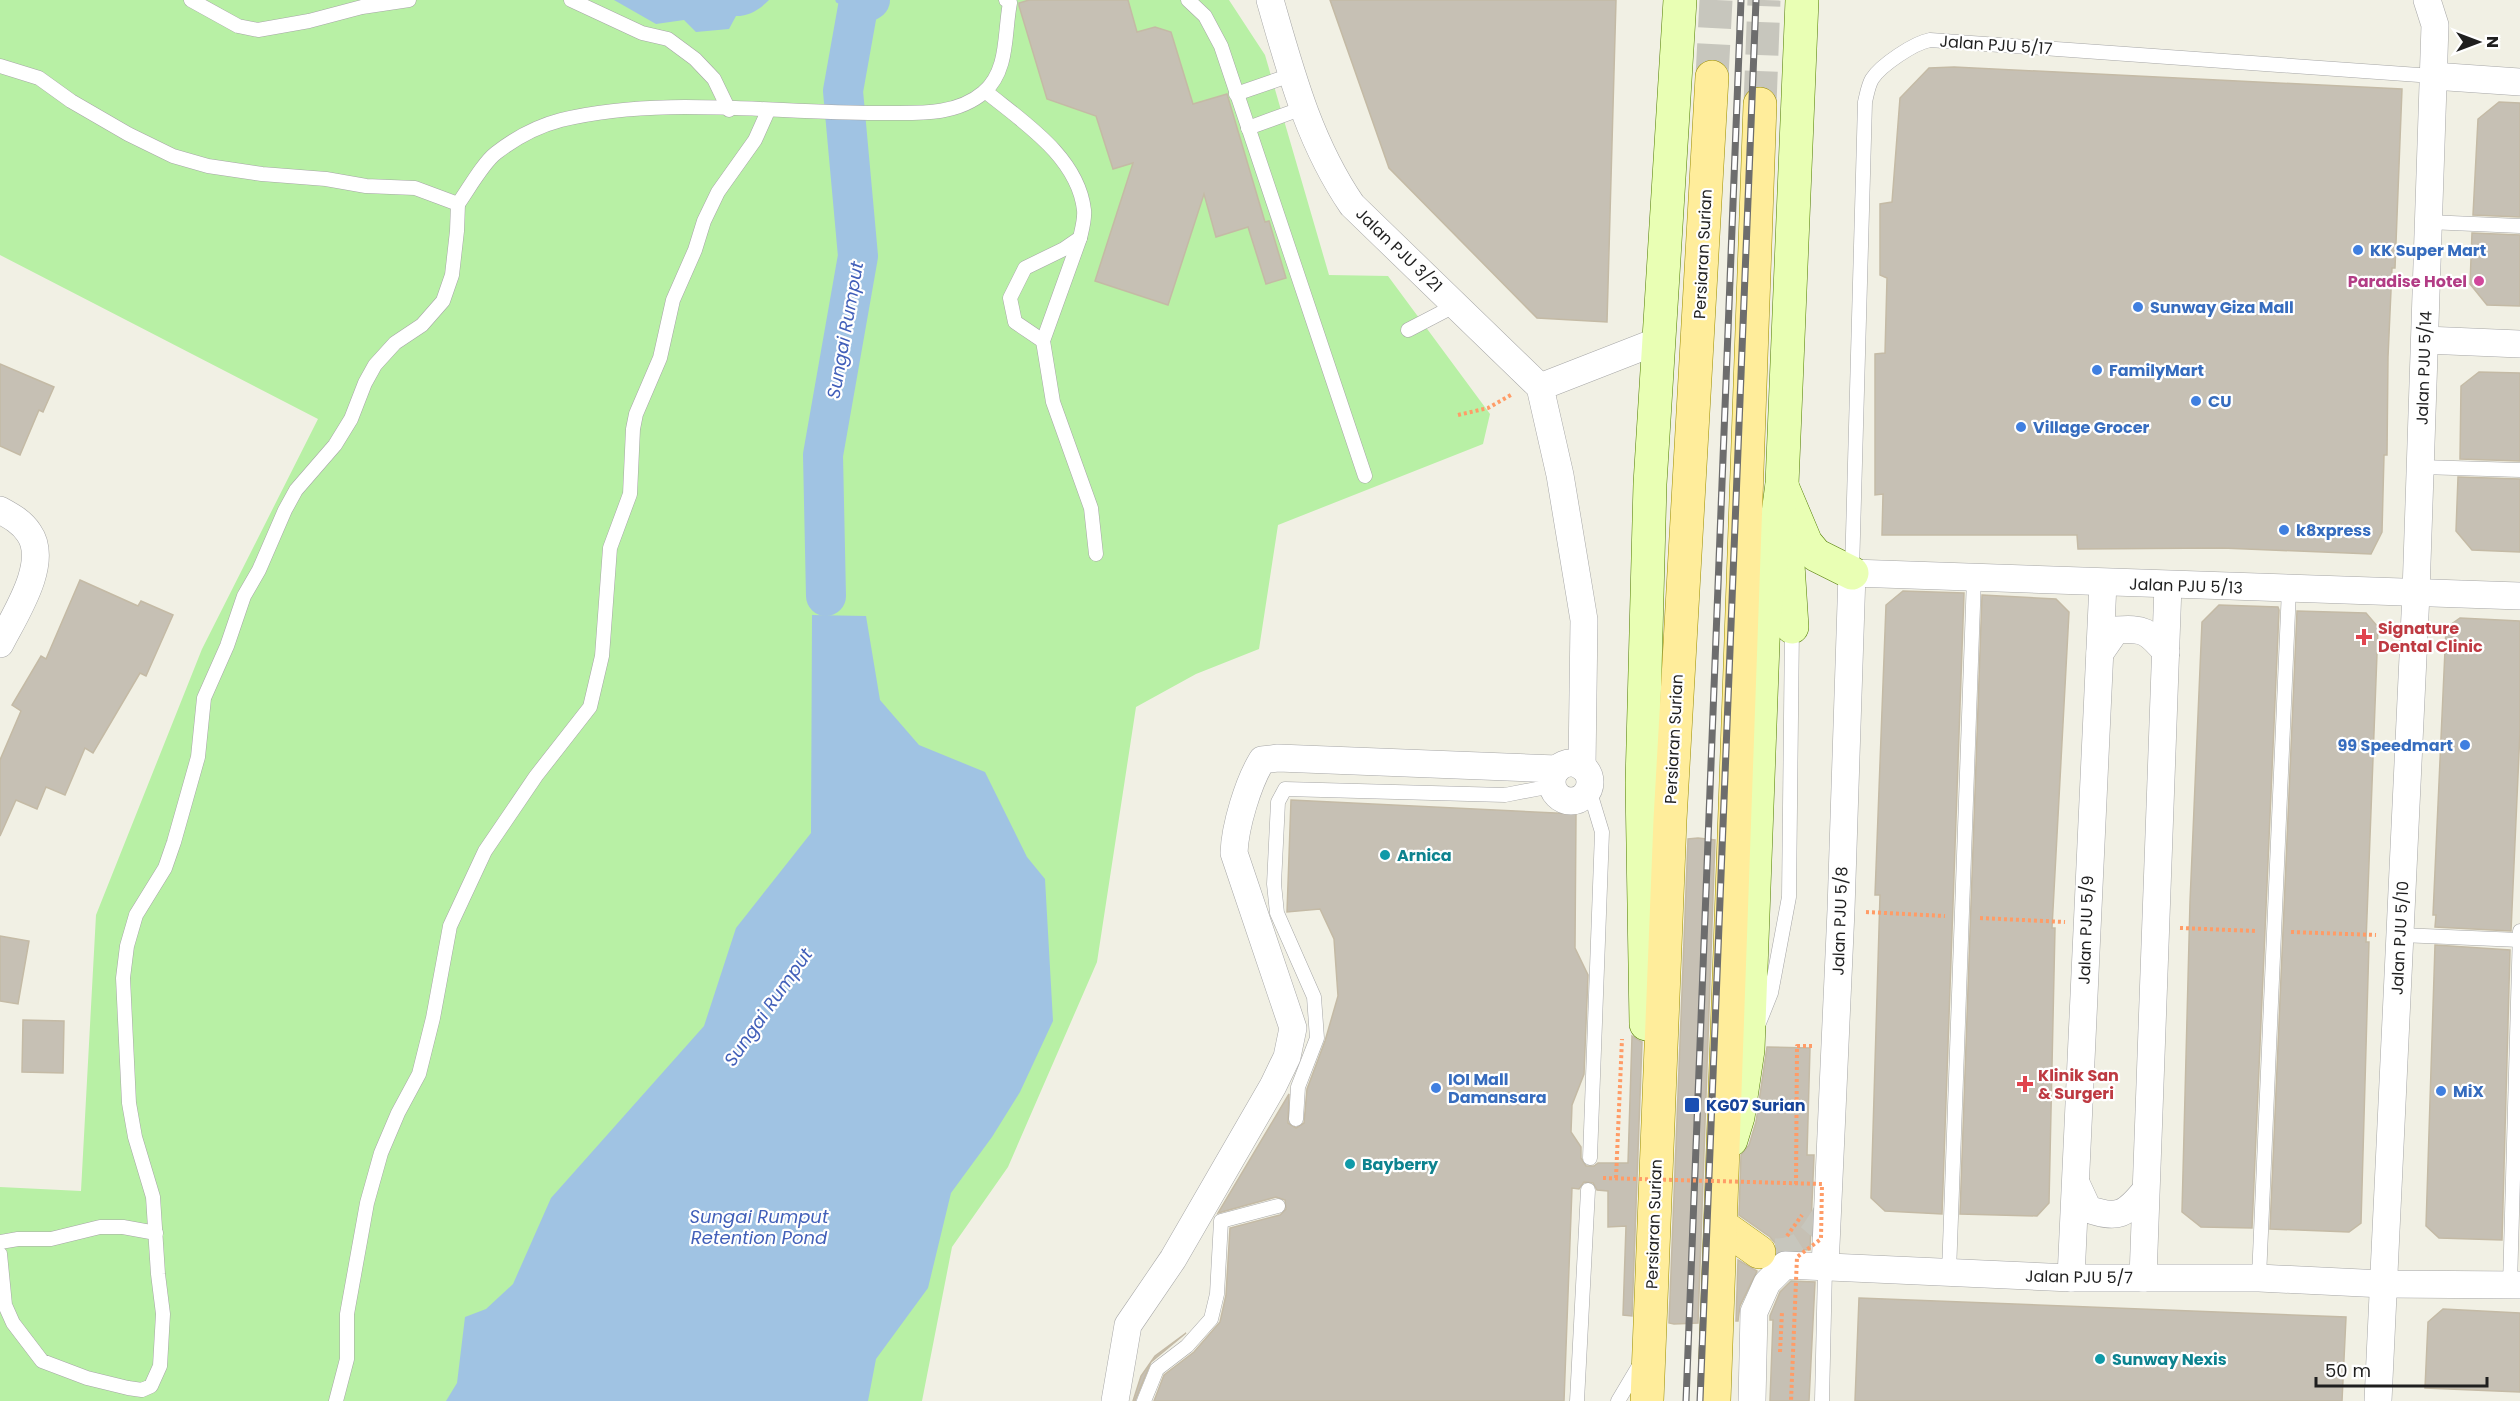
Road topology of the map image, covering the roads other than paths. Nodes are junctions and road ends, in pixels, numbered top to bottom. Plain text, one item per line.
1 (190, 0) edge
2 (409, 0) edge
3 (571, 0) edge
4 (1006, 0) edge
5 (1188, 0) edge
6 (1270, 0) edge
7 (1680, 0) edge
8 (1696, 0) edge
9 (1786, 0) edge
10 (1816, 0) edge
11 (2447, 0) edge
12 (2431, 13) edge
13 (1800, 31) edge
14 (1677, 37) junction
15 (0, 66) edge
16 (1291, 75) junction
17 (2433, 76) junction
18 (1712, 77) tunnel mouth
19 (2520, 82) edge
20 (985, 91) junction
21 (1236, 94) junction
22 (1760, 105) tunnel mouth
23 (1303, 108) junction
24 (729, 110) junction
25 (768, 111) junction
26 (1248, 128) junction
27 (458, 204) junction
28 (2428, 222) junction
29 (2520, 226) edge
30 (1080, 238) junction
31 (1456, 304) junction
32 (1408, 330) dead end
33 (2425, 340) junction
34 (1043, 341) junction
35 (1658, 341) junction
36 (2520, 344) edge
37 (1540, 387) junction
38 (2421, 467) junction
39 (2520, 471) edge
40 (1365, 476) dead end
41 (1782, 484) junction
42 (0, 510) edge
43 (1096, 554) dead end
44 (1852, 573) junction
45 (1974, 578) junction
46 (2103, 583) junction
47 (2169, 585) junction
48 (2289, 589) junction
49 (2416, 593) junction
50 (2520, 596) edge
51 (1792, 627) joint
52 (0, 644) edge
53 (2166, 652) junction
54 (2100, 653) junction
55 (1570, 778) junction
56 (2520, 931) edge
57 (2400, 935) junction
58 (2520, 940) edge
59 (1748, 1050) junction
60 (1658, 1117) junction
61 (1296, 1119) dead end
62 (1590, 1158) dead end
63 (1722, 1167) junction
64 (2076, 1183) junction
65 (1588, 1190) dead end
66 (2145, 1191) junction
67 (1278, 1206) dead end
68 (1721, 1225) junction
69 (156, 1233) junction
70 (0, 1242) edge
71 (1767, 1252) dead end
72 (0, 1254) edge
73 (1825, 1268) junction
74 (1949, 1273) junction
75 (2072, 1278) junction
76 (2143, 1278) junction
77 (2259, 1278) junction
78 (2383, 1284) junction
79 (2515, 1285) edge
80 (1649, 1350) junction
81 (1716, 1350) junction
82 (336, 1401) edge
83 (1115, 1401) edge
84 (1144, 1401) edge
85 (1577, 1401) edge
86 (1618, 1401) edge
87 (1647, 1401) edge
88 (1714, 1401) edge
89 (1724, 1401) edge
90 (1731, 1401) edge
91 (1752, 1401) edge
92 (1822, 1401) edge
93 (2378, 1401) edge

1 - 2 lane
3 - 24 lane
4 - 20 lane
5 - 21 lane
6 - 16 street, Jalan PJU 3/21
7 - 14 main road, Persiaran Surian
8 - 14 main road
9 - 13 main road
10 - 13 main road
11 - 12 street
12 - 17 street, Jalan PJU 5/14
13 - 41 main road
14 - 35 main road, Persiaran Surian
15 - 27 lane
16 - 21 lane
16 - 23 street, Jalan PJU 3/21
17 - 19 street, Jalan PJU 5/17
17 - 28 street, Jalan PJU 5/14
17 - 44 lane, Jalan PJU 5/17
18 - 60 main road, Persiaran Surian
20 - 25 lane
20 - 30 lane
21 - 26 lane
22 - 63 main road
23 - 26 lane
23 - 31 street, Jalan PJU 3/21
24 - 25 lane
24 - 27 lane
25 - 82 lane
26 - 40 lane
27 - 69 lane
28 - 29 lane
28 - 33 street, Jalan PJU 5/14
30 - 34 lane
30 - 34 lane
31 - 32 lane
31 - 37 street, Jalan PJU 3/21
33 - 36 street
33 - 38 street, Jalan PJU 5/14
34 - 43 lane
35 - 37 street
35 - 60 main road, Persiaran Surian
37 - 55 street
38 - 39 lane
38 - 49 street, Jalan PJU 5/14
41 - 44 main road
41 - 51 main road
41 - 59 main road
42 - 52 street
44 - 45 street, Jalan PJU 5/13
44 - 73 street, Jalan PJU 5/8
45 - 46 street, Jalan PJU 5/13
45 - 74 lane
46 - 47 street, Jalan PJU 5/13
46 - 54 street, Jalan PJU 5/9
47 - 48 street, Jalan PJU 5/13
47 - 53 street
48 - 49 street, Jalan PJU 5/13
48 - 77 lane
49 - 50 street, Jalan PJU 5/13
49 - 57 street, Jalan PJU 5/10
51 - 59 lane
53 - 54 street
53 - 66 street
54 - 64 street, Jalan PJU 5/9
55 - 61 lane
55 - 62 lane
55 - 83 street
56 - 58 lane
57 - 58 lane
57 - 78 street, Jalan PJU 5/10
58 - 79 lane
59 - 63 main road
60 - 80 main road, Persiaran Surian
63 - 68 main road
64 - 66 street
64 - 75 street, Jalan PJU 5/9
65 - 85 lane
66 - 76 street
67 - 84 lane
68 - 71 main road
68 - 81 main road
69 - 70 lane
69 - 72 lane
73 - 74 street, Jalan PJU 5/7
73 - 91 street, Jalan PJU 5/7
73 - 92 lane
74 - 75 street, Jalan PJU 5/7
75 - 76 street, Jalan PJU 5/7
76 - 77 street, Jalan PJU 5/7
77 - 78 street, Jalan PJU 5/7
78 - 79 street, Jalan PJU 5/7
78 - 93 street, Jalan PJU 5/10
80 - 86 lane
80 - 87 main road, Persiaran Surian
81 - 88 main road
81 - 89 lane
81 - 90 main road

